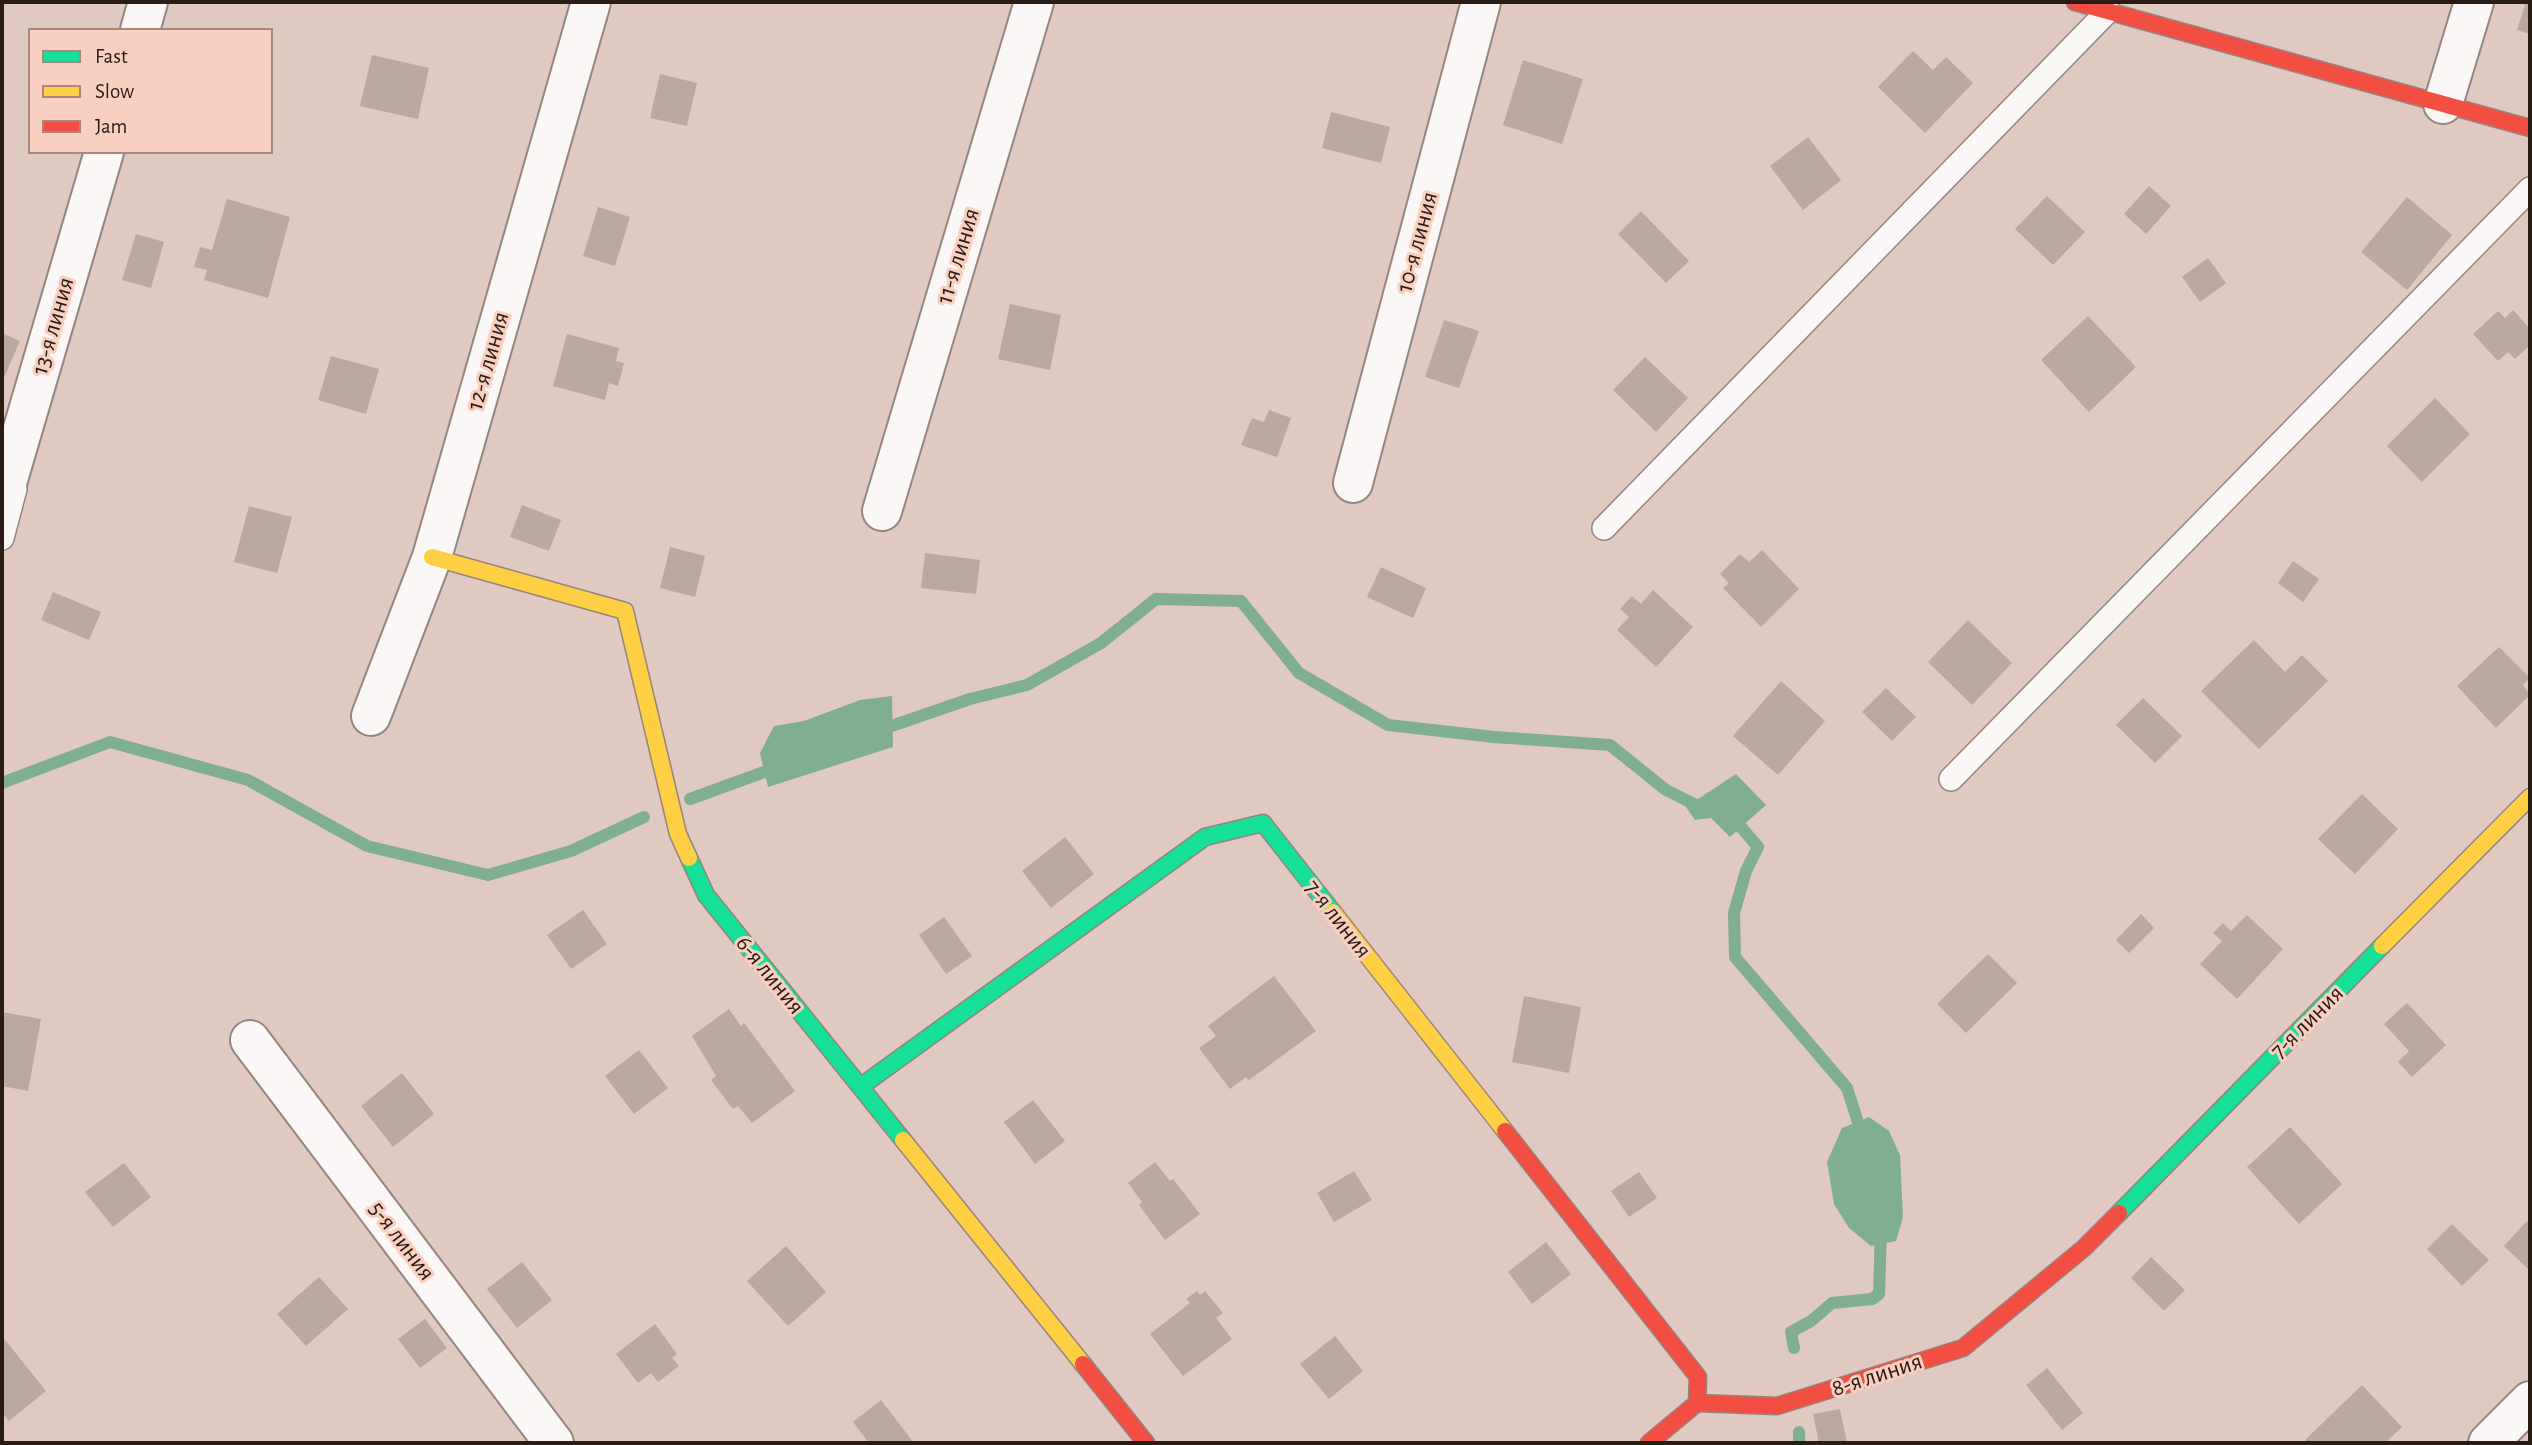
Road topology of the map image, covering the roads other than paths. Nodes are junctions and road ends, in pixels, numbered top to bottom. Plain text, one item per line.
1 (150, 2) edge
2 (591, 2) edge
3 (1034, 2) edge
4 (1481, 2) edge
5 (2074, 2) edge
6 (2474, 2) edge
7 (2108, 11) junction
8 (143, 28) edge
9 (2443, 104) junction
10 (2530, 128) edge
11 (105, 154) edge
12 (105, 154) edge
13 (2530, 189) edge
14 (1353, 483) dead end
15 (2, 500) edge
16 (883, 511) dead end
17 (1605, 528) dead end
18 (2, 538) edge
19 (432, 557) junction
20 (371, 716) dead end
21 (1951, 779) dead end
22 (2530, 797) edge
23 (250, 1040) dead end
24 (860, 1087) junction
25 (2084, 1248) joint
26 (2530, 1401) edge
27 (1697, 1403) junction
28 (554, 1443) edge
29 (1146, 1443) edge
30 (1649, 1443) edge
31 (2488, 1443) edge

1 - 8 street
2 - 19 street, 12-я линия
3 - 16 street, 11-я линия
4 - 14 street, 10-я линия
5 - 7 street
6 - 9 street
7 - 9 street
7 - 17 lane
9 - 10 street
11 - 15 street, 13-я линия
12 - 18 lane
13 - 21 lane
19 - 20 street, 12-я линия
19 - 24 street, 6-я линия
22 - 25 street, 7-я линия
23 - 28 street, 5-я линия
24 - 27 street, 7-я линия
24 - 29 street, 6-я линия
25 - 27 street, 8-я линия
26 - 31 street
27 - 30 street

